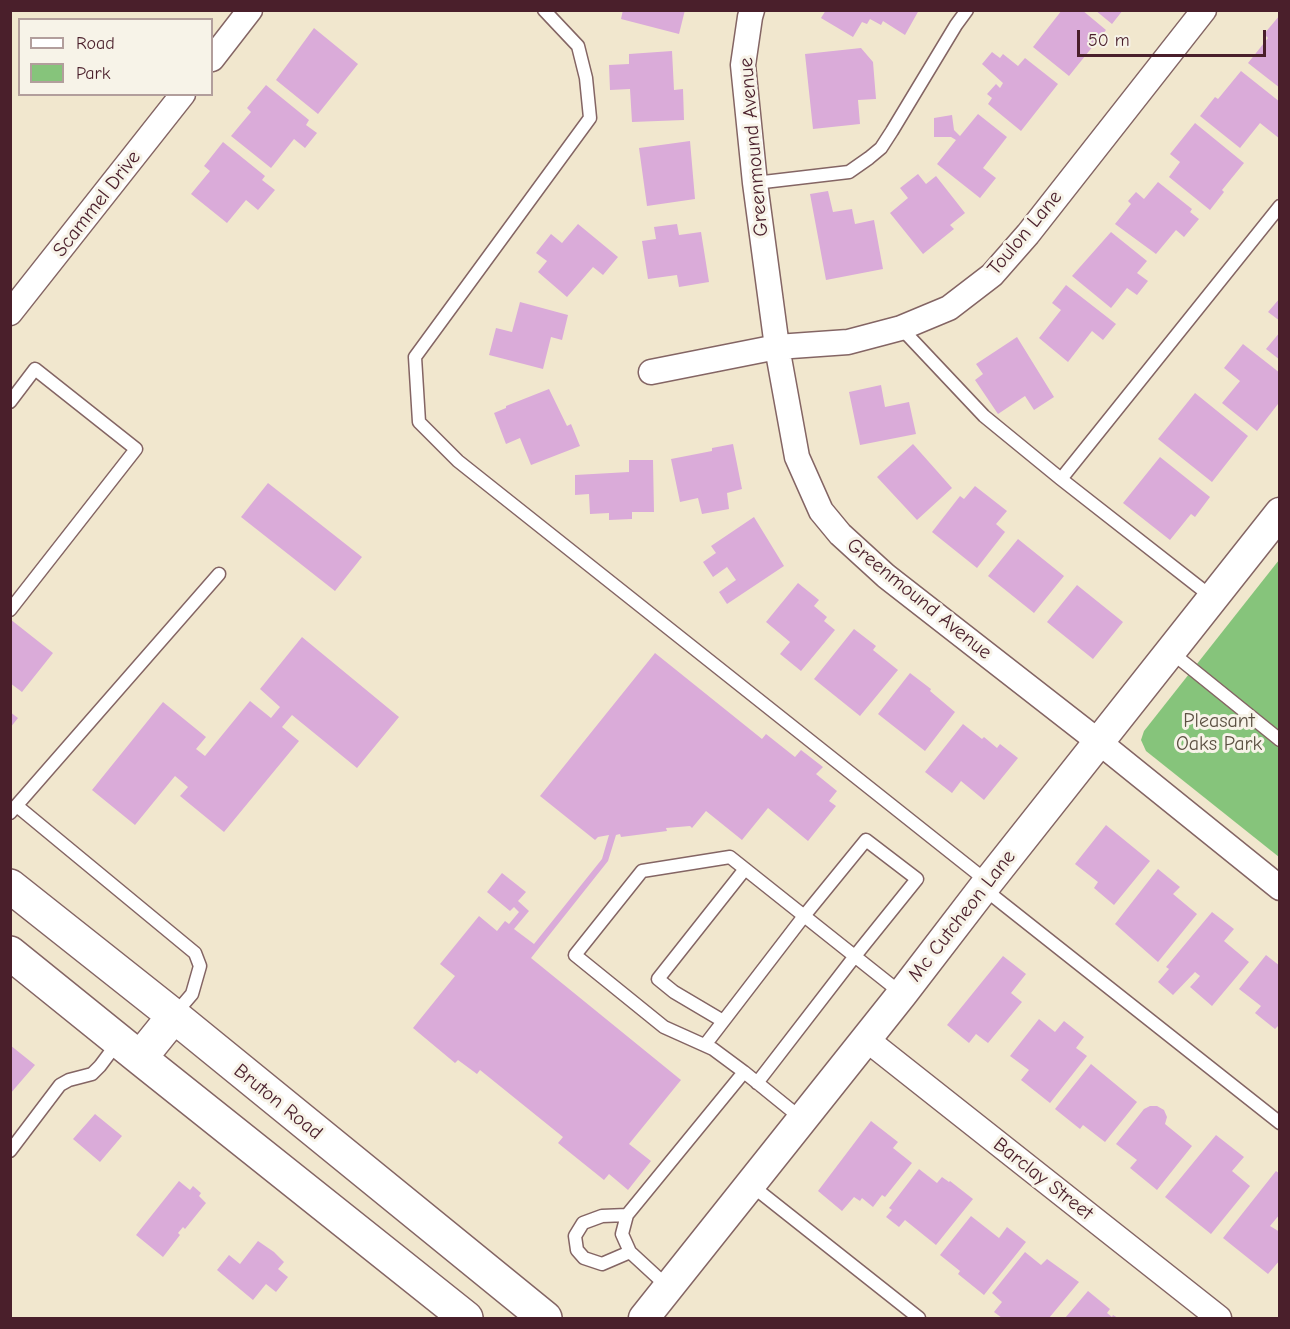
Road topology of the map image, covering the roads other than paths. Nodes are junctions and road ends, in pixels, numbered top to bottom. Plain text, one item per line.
1 (250, 10) edge
2 (544, 10) edge
3 (753, 10) edge
4 (967, 10) edge
5 (1204, 10) edge
6 (213, 58) edge
7 (181, 96) edge
8 (755, 183) junction
9 (1280, 206) edge
10 (10, 313) edge
11 (902, 328) junction
12 (777, 347) junction
13 (651, 372) dead end
14 (10, 402) edge
15 (1061, 479) junction
16 (1280, 513) edge
17 (219, 574) dead end
18 (1213, 598) junction
19 (10, 610) edge
20 (1170, 652) junction
21 (1280, 740) edge
22 (1099, 742) junction
23 (14, 810) edge
24 (745, 870) junction
25 (986, 885) junction
26 (10, 886) edge
27 (1280, 888) edge
28 (804, 916) junction
29 (10, 953) edge
30 (855, 956) junction
31 (902, 994) junction
32 (174, 1016) junction
33 (723, 1021) junction
34 (866, 1039) junction
35 (705, 1045) junction
36 (129, 1050) junction
37 (744, 1072) junction
38 (757, 1083) junction
39 (802, 1119) junction
40 (1280, 1123) edge
41 (10, 1151) edge
42 (750, 1185) junction
43 (627, 1215) junction
44 (630, 1252) junction
45 (668, 1287) junction
46 (466, 1318) edge
47 (545, 1318) edge
48 (644, 1318) edge
49 (919, 1318) edge
50 (1219, 1318) edge

1 - 6 street
2 - 25 lane
3 - 8 street, Greenmound Avenue
4 - 8 lane
5 - 11 street, Toulon Lane
7 - 10 street, Scammel Drive
8 - 12 street, Greenmound Avenue
9 - 15 lane
11 - 12 street, Toulon Lane
11 - 15 lane
12 - 13 street, Toulon Lane
12 - 22 street, Greenmound Avenue
14 - 19 lane
15 - 18 lane
16 - 18 street, Mc Cutcheon Lane
17 - 23 lane
18 - 20 street, Mc Cutcheon Lane
20 - 21 lane
20 - 22 street, Mc Cutcheon Lane
22 - 25 street, Mc Cutcheon Lane
22 - 27 street, Greenmound Avenue
23 - 32 lane
24 - 28 lane
24 - 33 lane
24 - 35 lane
25 - 31 street, Mc Cutcheon Lane
25 - 40 lane
26 - 32 main road, Bruton Road
28 - 30 lane
28 - 30 lane
28 - 33 lane
29 - 36 main road
30 - 31 lane
30 - 38 lane
31 - 34 street, Mc Cutcheon Lane
32 - 36 main road
32 - 47 main road, Bruton Road
33 - 35 lane
34 - 39 street, Mc Cutcheon Lane
34 - 50 street, Barclay Street
35 - 37 lane
36 - 41 lane
36 - 46 main road
37 - 38 lane
37 - 43 lane
38 - 39 lane
39 - 42 street, Mc Cutcheon Lane
42 - 45 street, Mc Cutcheon Lane
42 - 49 lane
43 - 44 lane
43 - 44 lane
44 - 45 lane
45 - 48 street, Mc Cutcheon Lane

